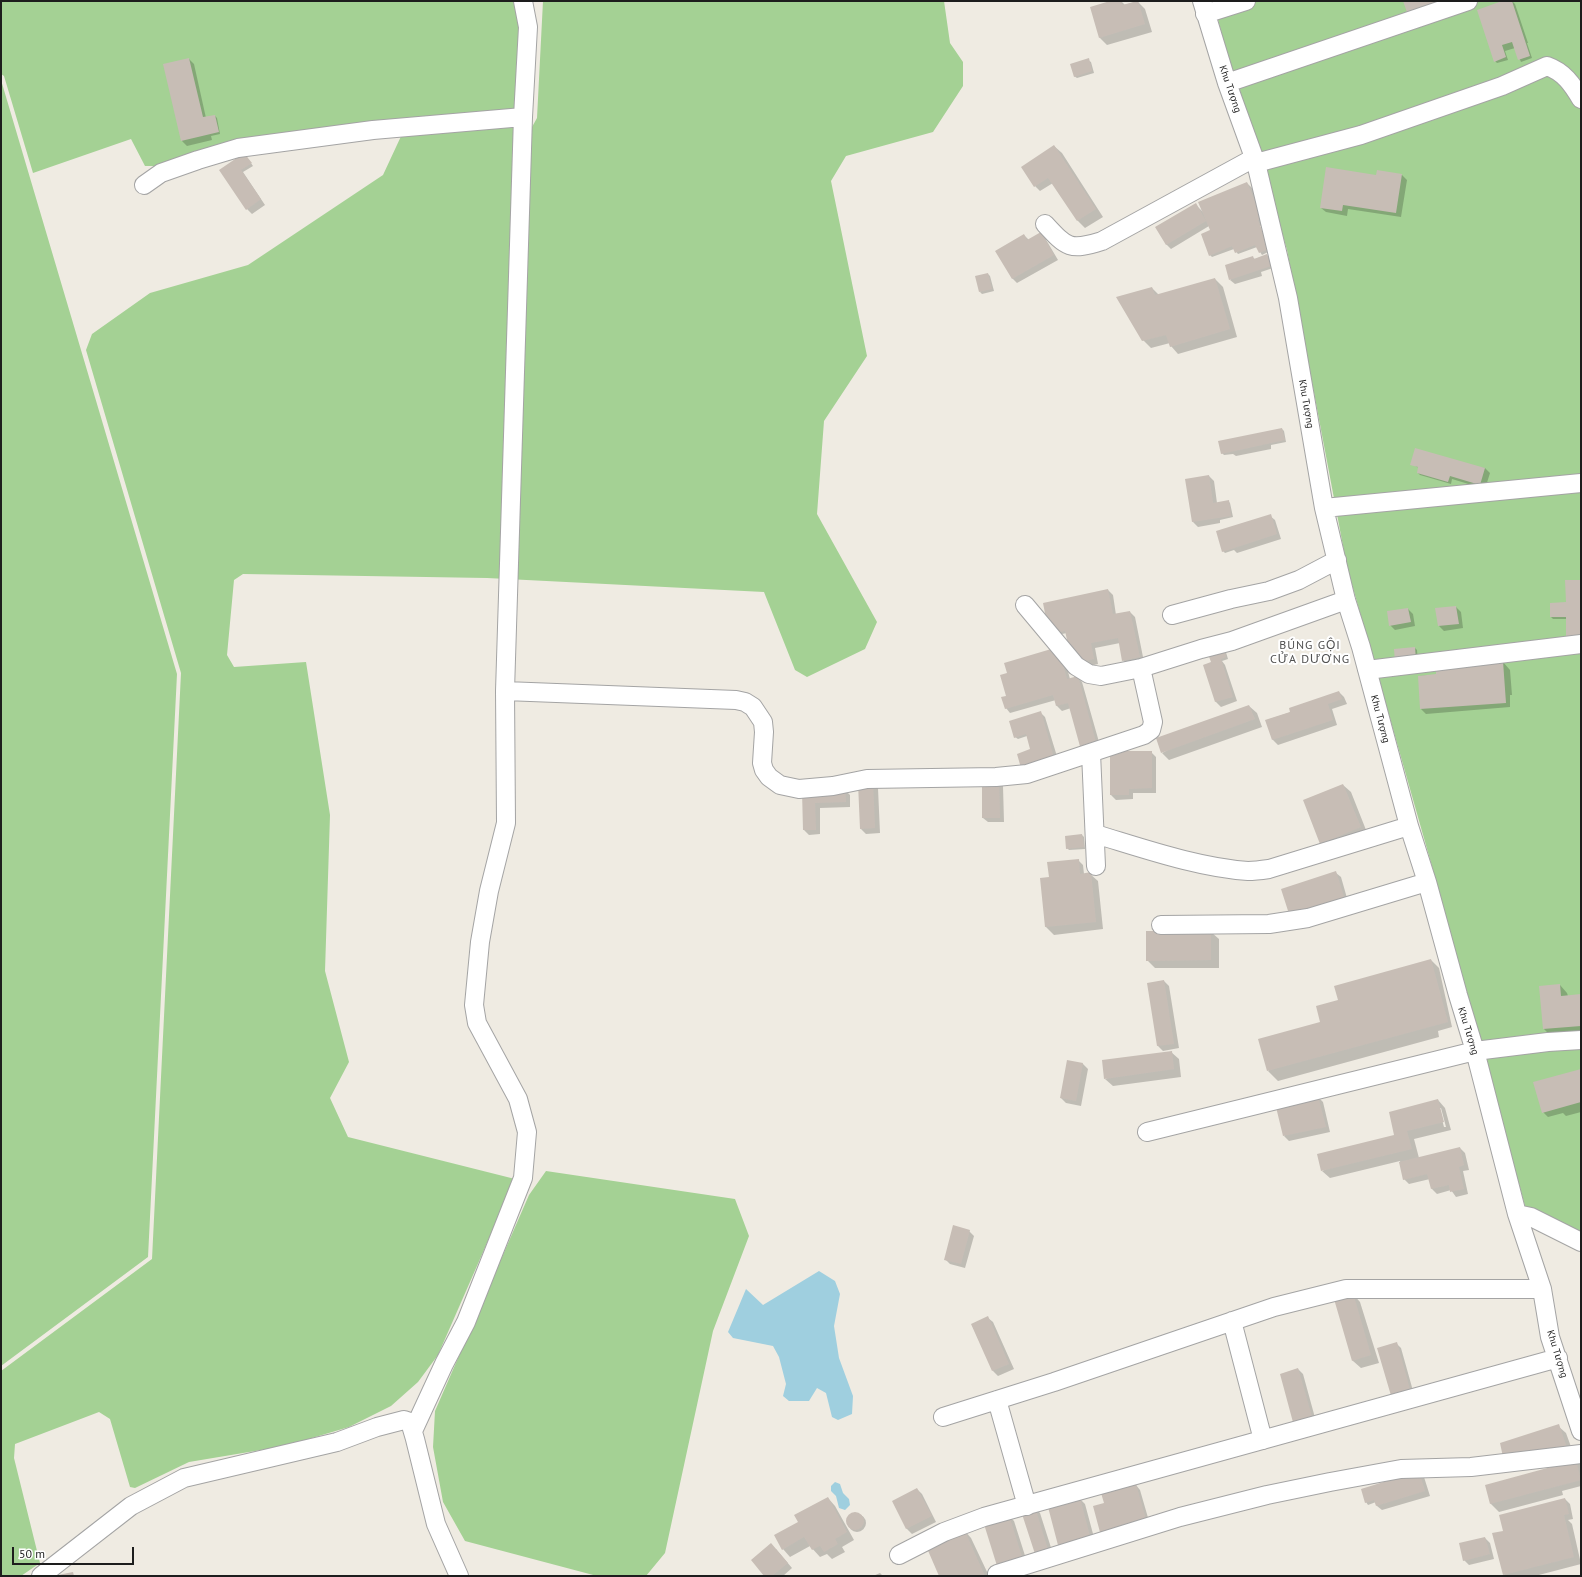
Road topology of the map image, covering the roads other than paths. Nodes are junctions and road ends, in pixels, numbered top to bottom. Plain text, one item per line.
1 (524, 1) edge
2 (1246, 1) edge
3 (1468, 1) edge
4 (1204, 8) edge
5 (1574, 77) edge
6 (1228, 83) junction
7 (1581, 100) edge
8 (523, 117) junction
9 (1255, 161) junction
10 (144, 185) dead end
11 (1045, 224) dead end
12 (1581, 483) edge
13 (1324, 508) junction
14 (1337, 560) junction
15 (1346, 600) junction
16 (1025, 606) dead end
17 (1172, 615) dead end
18 (1581, 644) edge
19 (1141, 668) junction
20 (1367, 670) junction
21 (505, 691) junction
22 (1091, 752) junction
23 (1409, 826) junction
24 (1095, 834) junction
25 (1096, 866) dead end
26 (1427, 882) junction
27 (1161, 925) dead end
28 (1581, 1040) edge
29 (1475, 1051) junction
30 (1147, 1132) dead end
31 (1517, 1214) junction
32 (1581, 1242) edge
33 (1542, 1289) junction
34 (1232, 1321) junction
35 (1558, 1358) junction
36 (997, 1400) junction
37 (943, 1417) dead end
38 (413, 1431) junction
39 (1581, 1431) edge
40 (1263, 1440) junction
41 (1581, 1454) edge
42 (1027, 1506) junction
43 (899, 1555) dead end
44 (997, 1574) dead end
45 (41, 1576) edge
46 (459, 1576) edge

1 - 8 street
2 - 4 street
3 - 6 street
4 - 6 street, Khu Tượng
5 - 7 street
5 - 9 street
6 - 9 street, Khu Tượng
8 - 10 street
8 - 21 street
9 - 11 street
9 - 13 street, Khu Tượng
12 - 13 street
13 - 14 street, Khu Tượng
14 - 15 street, Khu Tượng
14 - 17 street
15 - 19 street
15 - 20 street, Khu Tượng
16 - 19 street
18 - 20 street
19 - 22 street
20 - 23 street, Khu Tượng
21 - 22 street
21 - 38 street
22 - 24 street
23 - 24 street
23 - 26 street, Khu Tượng
24 - 25 street
26 - 27 street
26 - 29 street, Khu Tượng
28 - 29 street
29 - 30 street
29 - 31 street, Khu Tượng
31 - 32 street
31 - 33 street, Khu Tượng
33 - 34 street
33 - 35 street, Khu Tượng
34 - 36 street
34 - 40 street
35 - 39 street, Khu Tượng
35 - 40 street
36 - 37 street
36 - 42 street
38 - 45 street
38 - 46 street
40 - 42 street
41 - 44 street
42 - 43 street

